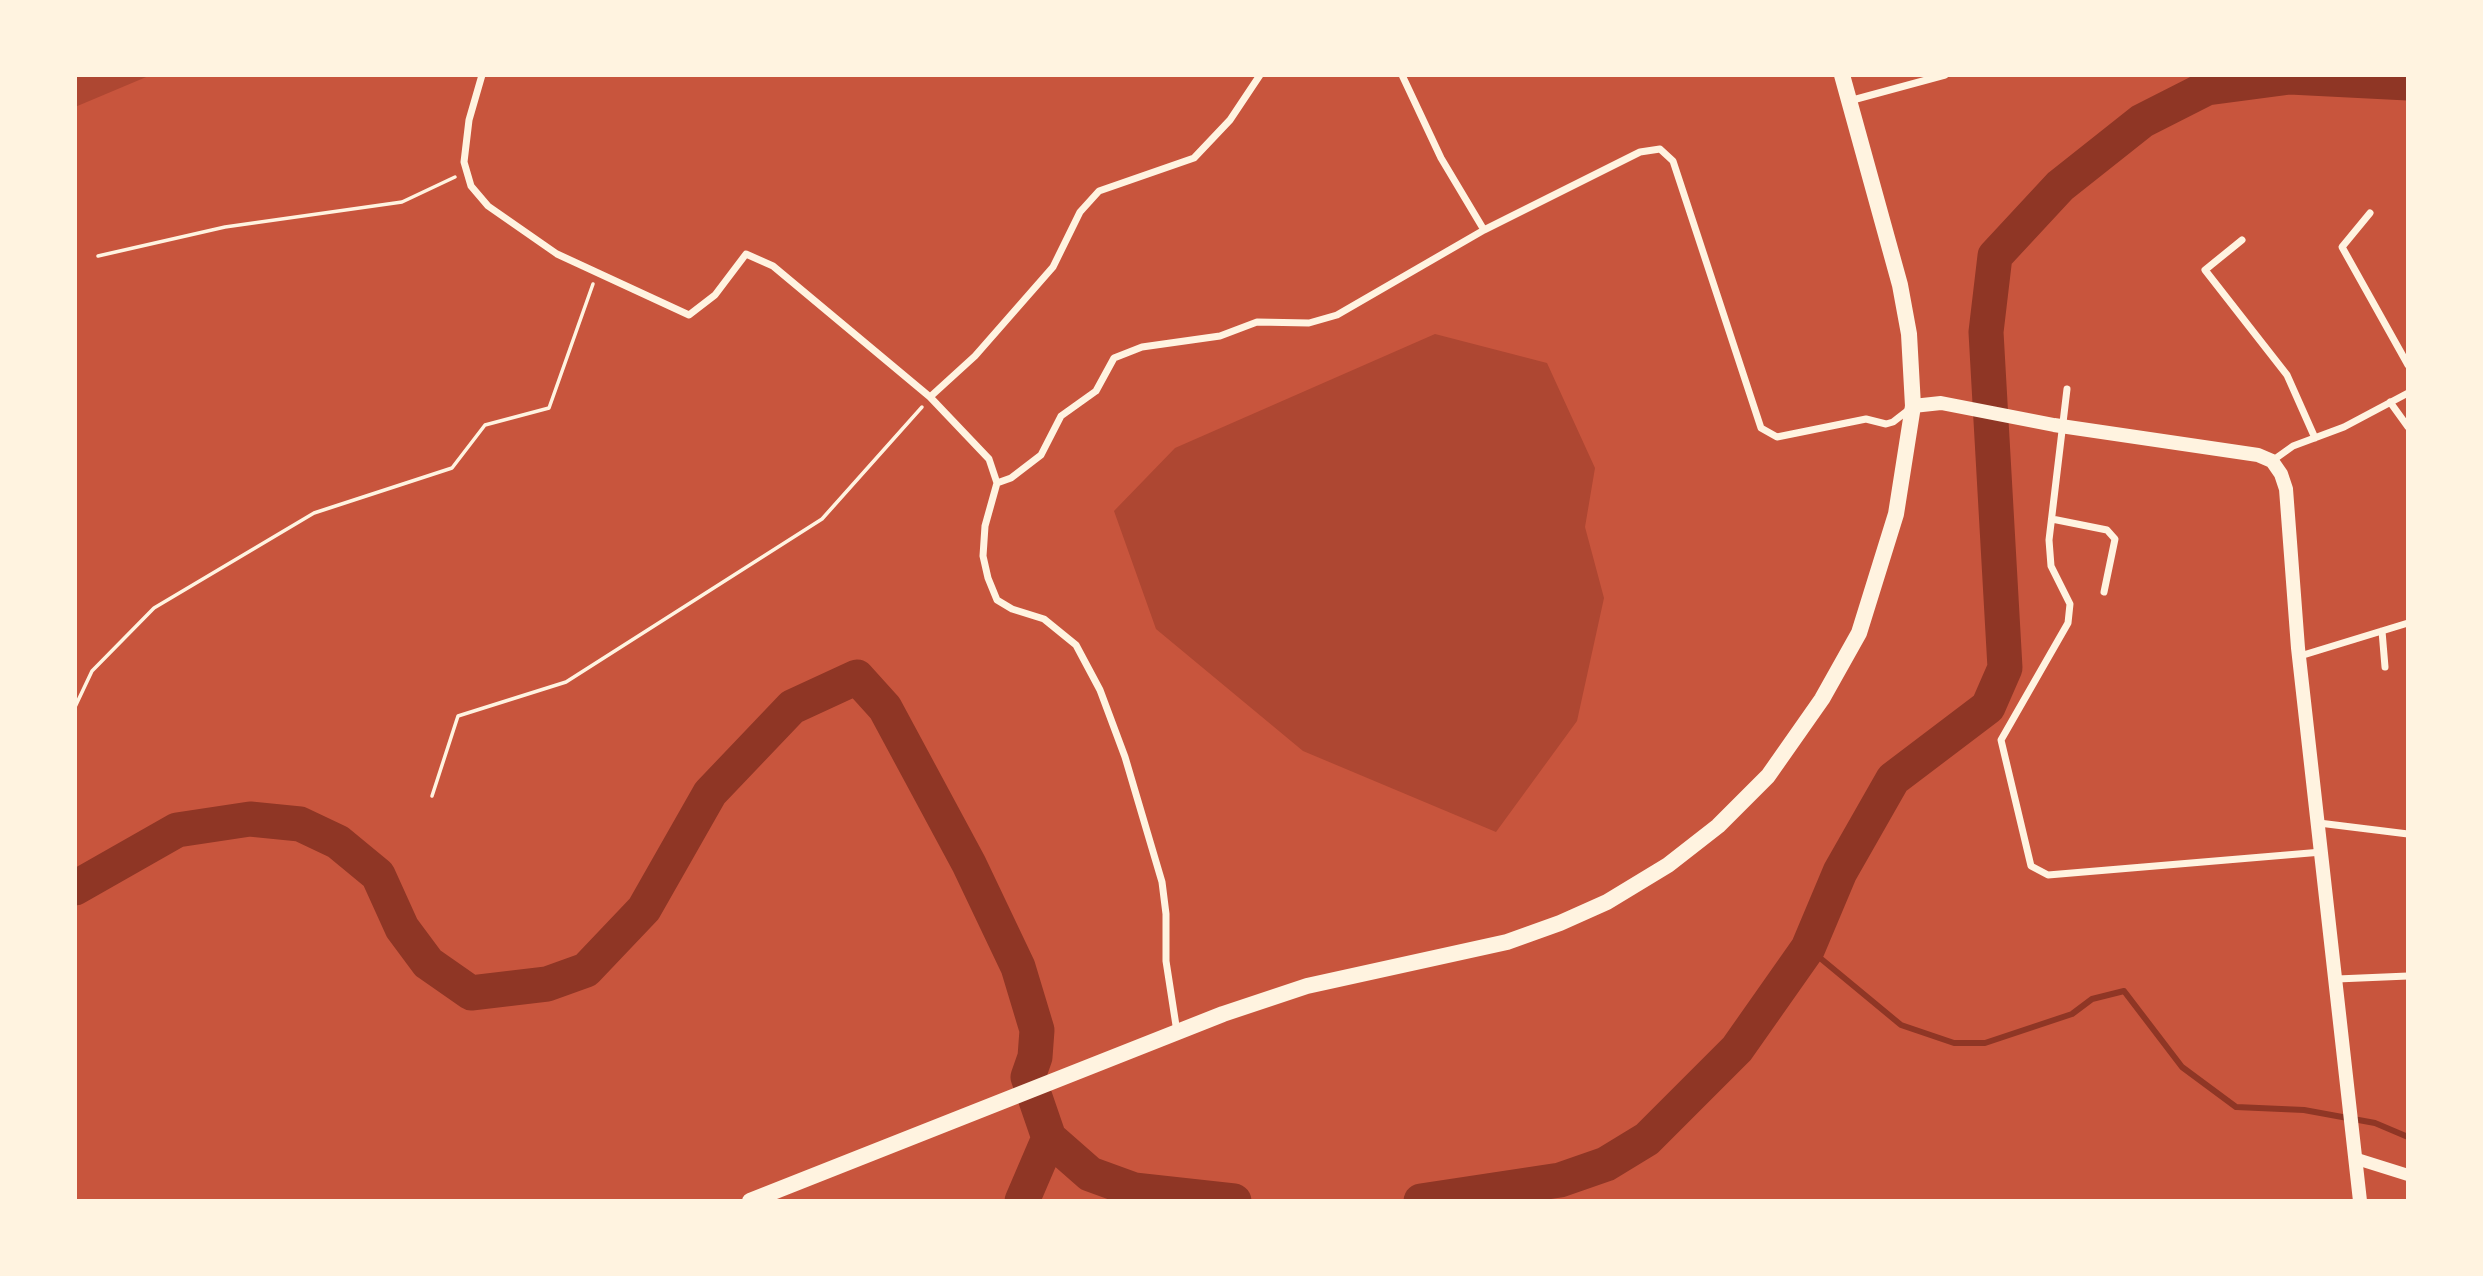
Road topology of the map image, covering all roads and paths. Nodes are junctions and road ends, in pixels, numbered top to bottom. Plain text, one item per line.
1 (482, 75) edge
2 (1260, 75) edge
3 (1402, 75) edge
4 (1842, 75) edge
5 (1945, 75) edge
6 (1849, 102) junction
7 (467, 171) junction
8 (2370, 213) dead end
9 (1484, 230) junction
10 (2242, 240) dead end
11 (98, 256) dead end
12 (597, 272) junction
13 (2408, 365) edge
14 (2067, 389) dead end
15 (2408, 393) edge
16 (930, 397) junction
17 (2390, 402) junction
18 (1913, 406) junction
19 (2059, 426) junction
20 (2408, 427) edge
21 (2315, 438) junction
22 (2272, 461) junction
23 (997, 483) junction
24 (2052, 519) junction
25 (2104, 592) dead end
26 (2408, 623) edge
27 (2382, 631) junction
28 (2300, 656) junction
29 (2385, 667) dead end
30 (75, 707) edge
31 (432, 796) dead end
32 (2319, 823) junction
33 (2408, 834) edge
34 (2322, 852) junction
35 (2408, 976) edge
36 (2337, 979) junction
37 (1177, 1033) junction
38 (2357, 1159) junction
39 (2408, 1175) edge
40 (750, 1201) edge
41 (2360, 1201) edge

1 - 7 street
2 - 16 street
3 - 9 street
4 - 6 highway
5 - 6 street
6 - 18 highway
7 - 11 path
7 - 12 street
8 - 13 street
9 - 18 street
9 - 23 street
10 - 21 street
12 - 16 street
12 - 30 path
14 - 19 street
15 - 17 street
16 - 23 street
16 - 31 path
17 - 20 street
17 - 21 street
18 - 19 main road
18 - 37 highway
19 - 22 main road
19 - 24 street
21 - 22 street
22 - 28 main road
23 - 37 street
24 - 25 street
24 - 34 street
26 - 27 street
27 - 28 street
27 - 29 street
28 - 32 main road
32 - 33 street
32 - 34 main road
34 - 36 main road
35 - 36 street
36 - 38 main road
37 - 40 highway
38 - 39 street
38 - 41 main road

